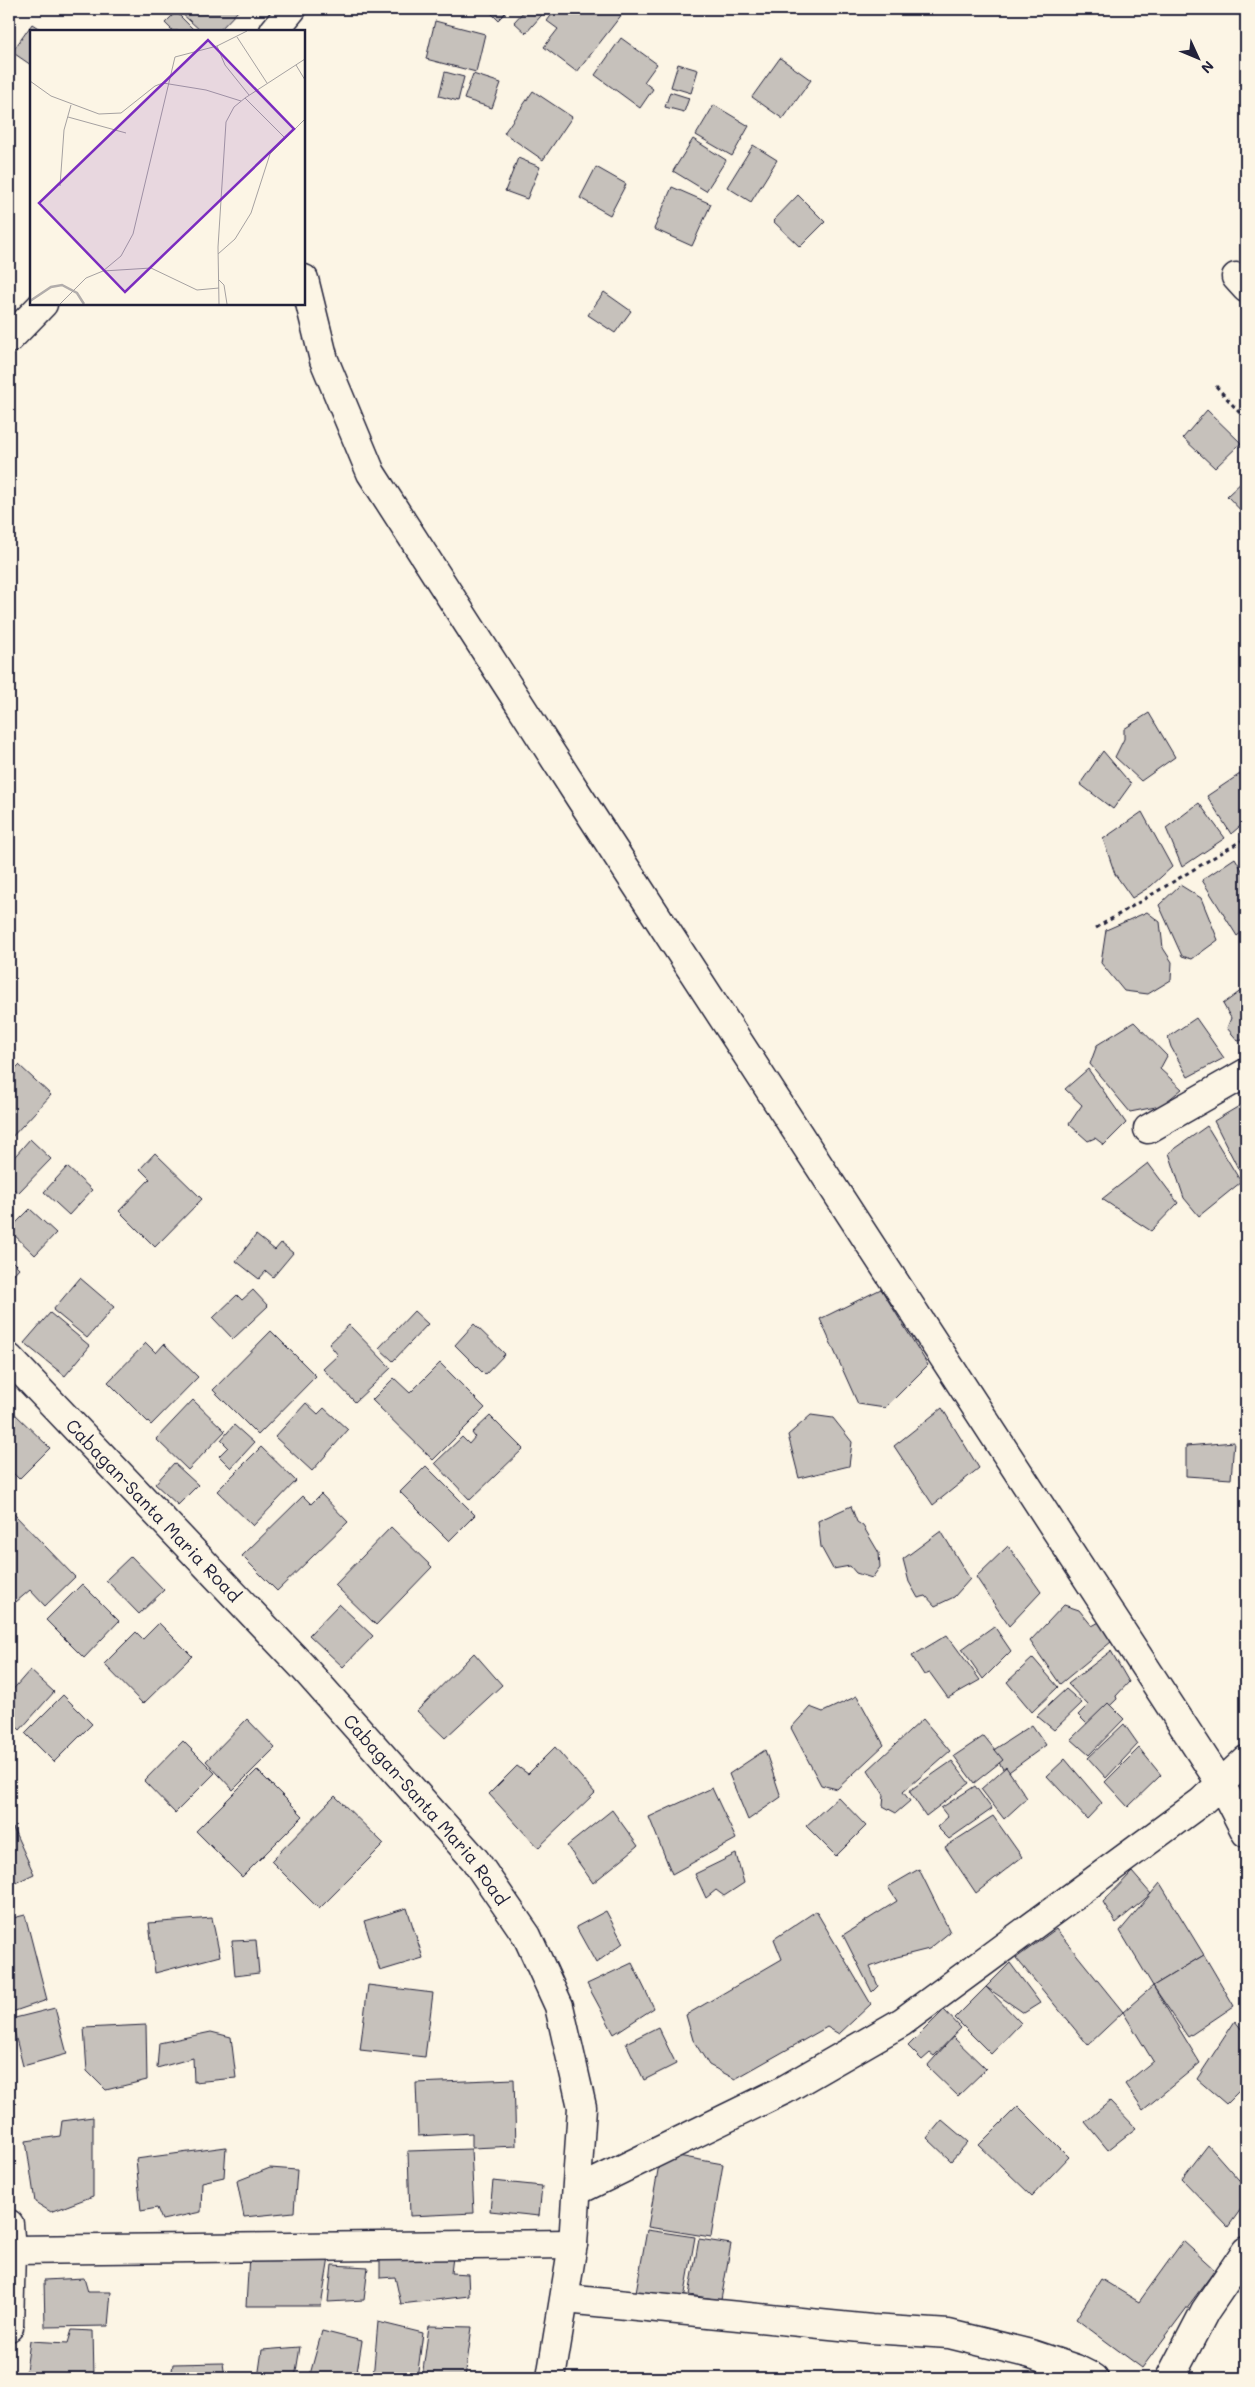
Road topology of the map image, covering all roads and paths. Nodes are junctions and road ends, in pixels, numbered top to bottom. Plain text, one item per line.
1 (292, 9) edge
2 (304, 9) edge
3 (275, 30) edge
4 (299, 30) edge
5 (305, 283) edge
6 (42, 305) edge
7 (9, 338) edge
8 (1216, 386) dead end
9 (1246, 420) edge
10 (1246, 838) edge
11 (1096, 928) dead end
12 (1246, 1073) edge
13 (1148, 1130) dead end
14 (9, 1358) edge
15 (1246, 1760) edge
16 (1221, 1784) junction
17 (1246, 1833) edge
18 (577, 2191) junction
19 (10, 2237) edge
20 (573, 2244) junction
21 (1246, 2252) edge
22 (566, 2299) junction
23 (9, 2327) edge
24 (551, 2378) edge
25 (1094, 2378) edge
26 (1170, 2378) edge

1 - 3 street
2 - 4 street
5 - 16 street
6 - 7 street
8 - 9 path
10 - 11 path
12 - 13 street
14 - 18 street, Cabagan-Santa Maria Road
15 - 16 street
16 - 17 street
16 - 18 street
18 - 20 street, Cabagan-Santa Maria Road
19 - 20 street
19 - 23 street
20 - 22 street, Cabagan-Santa Maria Road
21 - 26 street
22 - 24 street, Cabagan-Santa Maria Road
22 - 25 street

